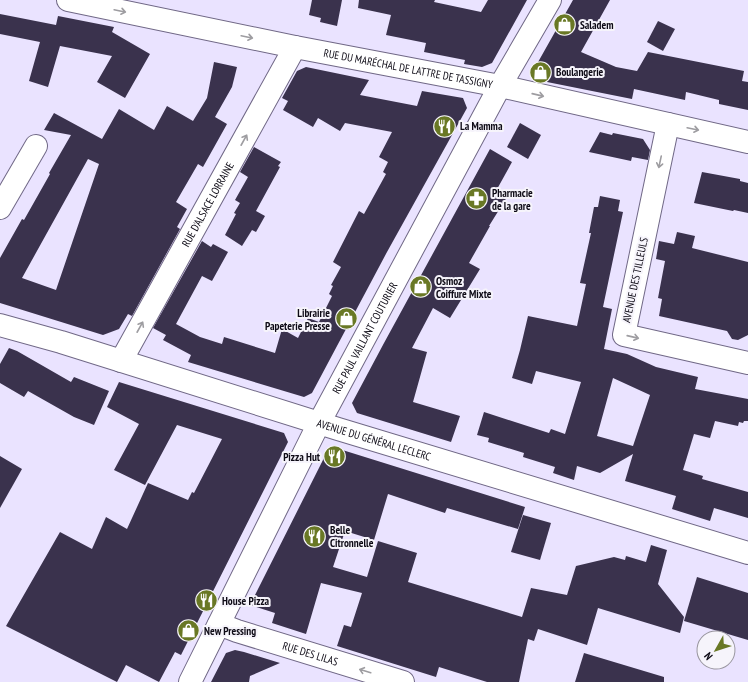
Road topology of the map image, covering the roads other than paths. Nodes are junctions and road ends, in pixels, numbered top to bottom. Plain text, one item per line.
1 (68, 0) edge
2 (550, 0) edge
3 (295, 47) junction
4 (500, 86) junction
5 (668, 124) junction
6 (748, 142) edge
7 (36, 146) dead end
8 (0, 208) edge
9 (0, 325) edge
10 (121, 361) junction
11 (748, 363) edge
12 (319, 423) junction
13 (748, 553) edge
14 (219, 624) junction
15 (190, 682) edge
16 (403, 682) edge

1 -> 3 street, RUE DU MARÉCHAL DE LATTRE DE TASSIGNY
2 - 4 street, RUE PAUL VAILLANT COUTURIER
3 - 4 street, RUE DU MARÉCHAL DE LATTRE DE TASSIGNY
10 -> 3 street, RUE D'ALSACE LORRAINE
4 -> 5 street, RUE DU MARÉCHAL DE LATTRE DE TASSIGNY
4 - 12 street, RUE PAUL VAILLANT COUTURIER
5 -> 6 street, RUE DU MARÉCHAL DE LATTRE DE TASSIGNY
5 -> 11 street, AVENUE DES TILLEULS
7 - 8 street
9 - 10 street, AVENUE DU GÉNÉRAL LECLERC
10 - 12 street, AVENUE DU GÉNÉRAL LECLERC
12 - 13 street, AVENUE DU GÉNÉRAL LECLERC
12 - 14 street, RUE PAUL VAILLANT COUTURIER
14 - 15 street, RUE PAUL VAILLANT COUTURIER
16 -> 14 street, RUE DES LILAS

